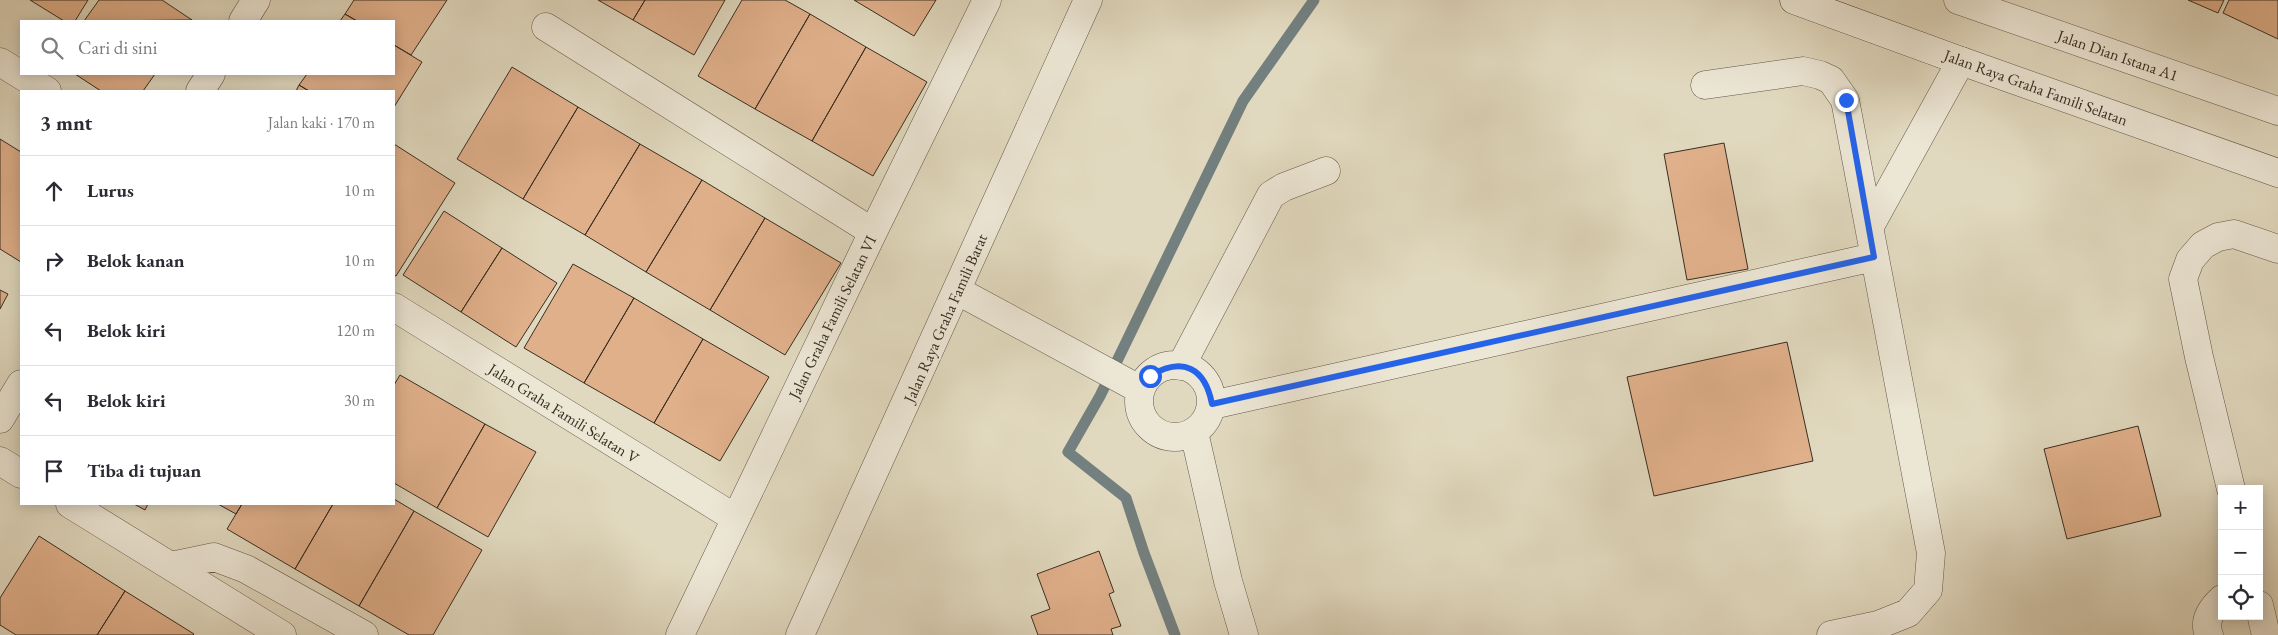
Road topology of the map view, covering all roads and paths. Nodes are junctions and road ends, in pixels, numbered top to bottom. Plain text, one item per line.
1 (256, 0) edge
2 (987, 0) edge
3 (1088, 0) edge
4 (1794, 0) edge
5 (1958, 0) edge
6 (244, 20) edge
7 (546, 28) dead end
8 (1961, 61) junction
9 (0, 62) edge
10 (20, 75) edge
11 (21, 75) edge
12 (210, 75) edge
13 (1705, 85) dead end
14 (44, 90) edge
15 (201, 90) edge
16 (2278, 110) edge
17 (1326, 171) dead end
18 (2278, 173) edge
19 (1870, 226) junction
20 (873, 232) junction
21 (2278, 249) edge
22 (1874, 257) junction
23 (958, 291) junction
24 (395, 308) edge
25 (1181, 366) junction
26 (20, 386) edge
27 (1136, 388) junction
28 (1212, 404) junction
29 (0, 419) edge
30 (1194, 432) junction
31 (0, 460) edge
32 (20, 473) edge
33 (2230, 485) edge
34 (72, 505) edge
35 (735, 518) junction
36 (171, 566) junction
37 (2218, 603) edge
38 (282, 635) edge
39 (364, 635) edge
40 (680, 635) edge
41 (800, 635) edge
42 (1244, 635) edge
43 (1831, 635) edge
44 (2209, 635) edge

1 - 6 street
2 - 20 street, Jalan Graha Famili Selatan VI
3 - 23 street, Jalan Raya Graha Famili Barat
4 - 8 street, Jalan Raya Graha Famili Selatan
5 - 16 street, Jalan Dian Istana A1
7 - 20 street
8 - 18 street, Jalan Raya Graha Famili Selatan
8 - 19 street
9 - 10 street
11 - 14 street
12 - 15 street
13 - 19 street
17 - 25 street
19 - 22 street
20 - 35 street, Jalan Graha Famili Selatan VI
21 - 33 street
22 - 28 street
22 - 43 street
23 - 27 street
23 - 41 street, Jalan Raya Graha Famili Barat
24 - 35 street, Jalan Graha Famili Selatan V
25 - 27 street
25 - 28 street
26 - 29 street
27 - 30 street
28 - 30 street
30 - 42 street
31 - 32 street
34 - 36 street
35 - 40 street, Jalan Graha Famili Selatan VI
36 - 38 street
36 - 39 street
37 - 44 street

